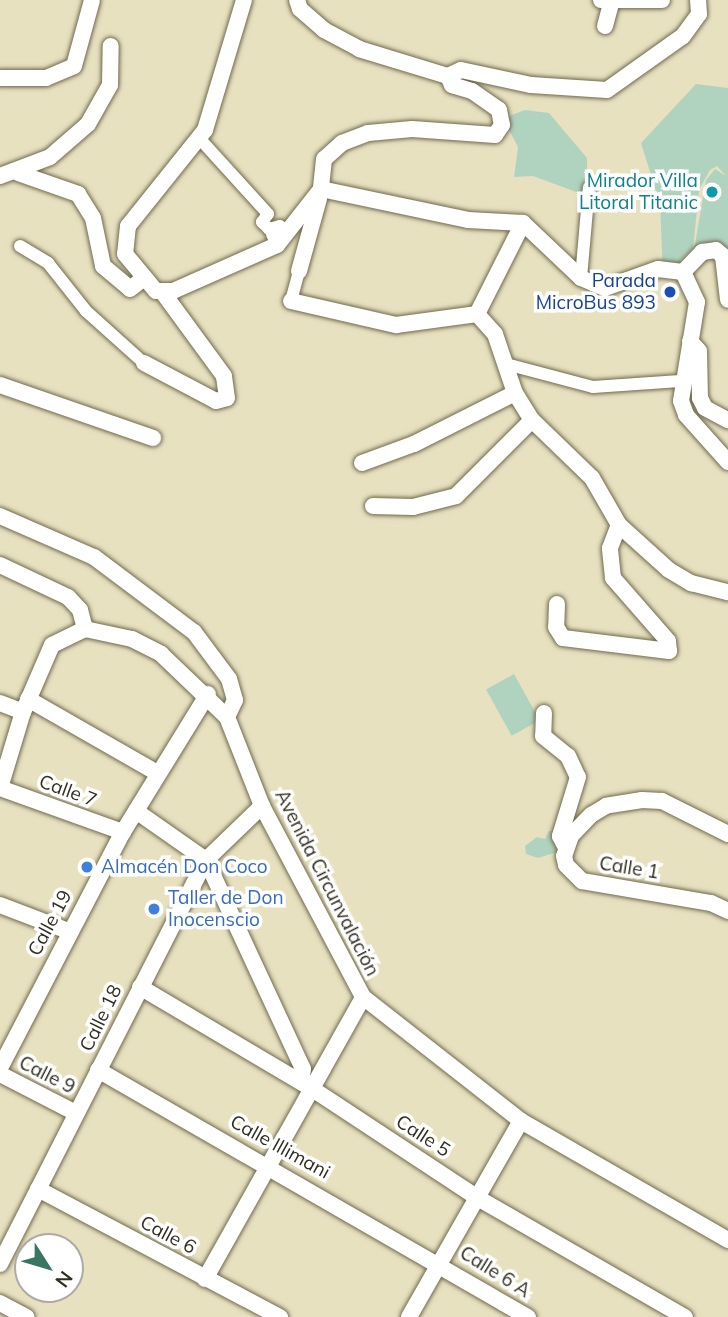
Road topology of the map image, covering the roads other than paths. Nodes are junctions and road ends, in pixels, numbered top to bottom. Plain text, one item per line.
1 (92, 0) edge
2 (244, 0) edge
3 (297, 0) edge
4 (661, 0) edge
5 (699, 0) edge
6 (606, 2) edge
7 (605, 26) dead end
8 (111, 46) dead end
9 (448, 76) junction
10 (0, 78) edge
11 (200, 139) junction
12 (18, 173) junction
13 (0, 176) edge
14 (589, 187) dead end
15 (321, 189) junction
16 (523, 223) junction
17 (277, 245) junction
18 (20, 246) dead end
19 (299, 271) joint
20 (683, 272) junction
21 (144, 278) junction
22 (581, 278) junction
23 (164, 293) junction
24 (728, 300) edge
25 (291, 301) joint
26 (477, 314) junction
27 (690, 341) junction
28 (144, 363) joint
29 (506, 364) junction
30 (680, 381) junction
31 (0, 385) edge
32 (515, 393) junction
33 (532, 420) junction
34 (728, 420) edge
35 (153, 438) dead end
36 (728, 462) edge
37 (362, 463) dead end
38 (373, 506) dead end
39 (0, 516) edge
40 (619, 525) junction
41 (0, 565) edge
42 (728, 592) edge
43 (557, 604) dead end
44 (85, 629) junction
45 (208, 694) junction
46 (0, 703) edge
47 (25, 705) junction
48 (544, 713) dead end
49 (227, 717) junction
50 (157, 773) junction
51 (0, 788) edge
52 (262, 806) junction
53 (135, 811) junction
54 (123, 832) junction
55 (728, 834) edge
56 (565, 846) junction
57 (206, 860) junction
58 (0, 905) edge
59 (728, 911) edge
60 (68, 931) junction
61 (140, 987) junction
62 (363, 996) junction
63 (0, 1068) edge
64 (98, 1070) junction
65 (0, 1074) edge
66 (306, 1085) junction
67 (76, 1113) junction
68 (521, 1121) junction
69 (269, 1165) junction
70 (38, 1189) junction
71 (476, 1196) junction
72 (728, 1240) edge
73 (440, 1263) junction
74 (0, 1264) edge
75 (205, 1279) junction
76 (0, 1304) edge
77 (26, 1317) edge
78 (280, 1317) edge
79 (409, 1317) edge
80 (528, 1317) edge
81 (685, 1317) edge

1 - 10 street
2 - 11 street
3 - 9 street
4 - 6 street
5 - 9 street
6 - 7 street
8 - 12 street
9 - 15 street
11 - 17 street
11 - 21 street
12 - 13 street
12 - 21 street
14 - 22 street
15 - 16 street
15 - 17 street
15 - 19 street
16 - 22 street
16 - 26 street
17 - 23 street
18 - 28 street
19 - 25 street
20 - 22 street
20 - 24 street
20 - 27 street
21 - 23 street
23 - 28 street
25 - 26 street
26 - 29 street
27 - 30 street
27 - 34 street
29 - 30 street
29 - 32 street
30 - 36 street
31 - 35 street
32 - 33 street
32 - 37 street
33 - 38 street
33 - 40 street
39 - 49 street
40 - 42 street
40 - 43 street
41 - 44 street
44 - 45 street, Avenida Circunvalación
44 - 47 street
45 - 49 street, Avenida Circunvalación
45 - 50 street, Calle 19
46 - 47 street
47 - 50 street
47 - 51 street
48 - 56 street
49 - 52 street, Avenida Circunvalación
50 - 53 street, Calle 19
51 - 54 street, Calle 7
52 - 57 street, Calle 18
52 - 62 street, Avenida Circunvalación
53 - 54 street, Calle 19
53 - 57 street
54 - 60 street, Calle 19
55 - 56 street
56 - 59 street, Calle 1
57 - 61 street, Calle 18
57 - 66 street
58 - 60 street
60 - 63 street, Calle 19
61 - 64 street, Calle 18
61 - 66 street, Calle 5
62 - 66 street
62 - 68 street, Avenida Circunvalación
64 - 67 street, Calle 18
64 - 69 street, Calle Illimani
65 - 67 street, Calle 9
66 - 69 street
66 - 71 street, Calle 5
67 - 70 street, Calle 18
68 - 71 street
68 - 72 street, Avenida Circunvalación
69 - 73 street, Calle Illimani
69 - 75 street
70 - 74 street, Calle 18
70 - 75 street, Calle 6
71 - 73 street
71 - 81 street, Calle 5
73 - 79 street
73 - 80 street, Calle 6 A
75 - 78 street, Calle 6
76 - 77 street

